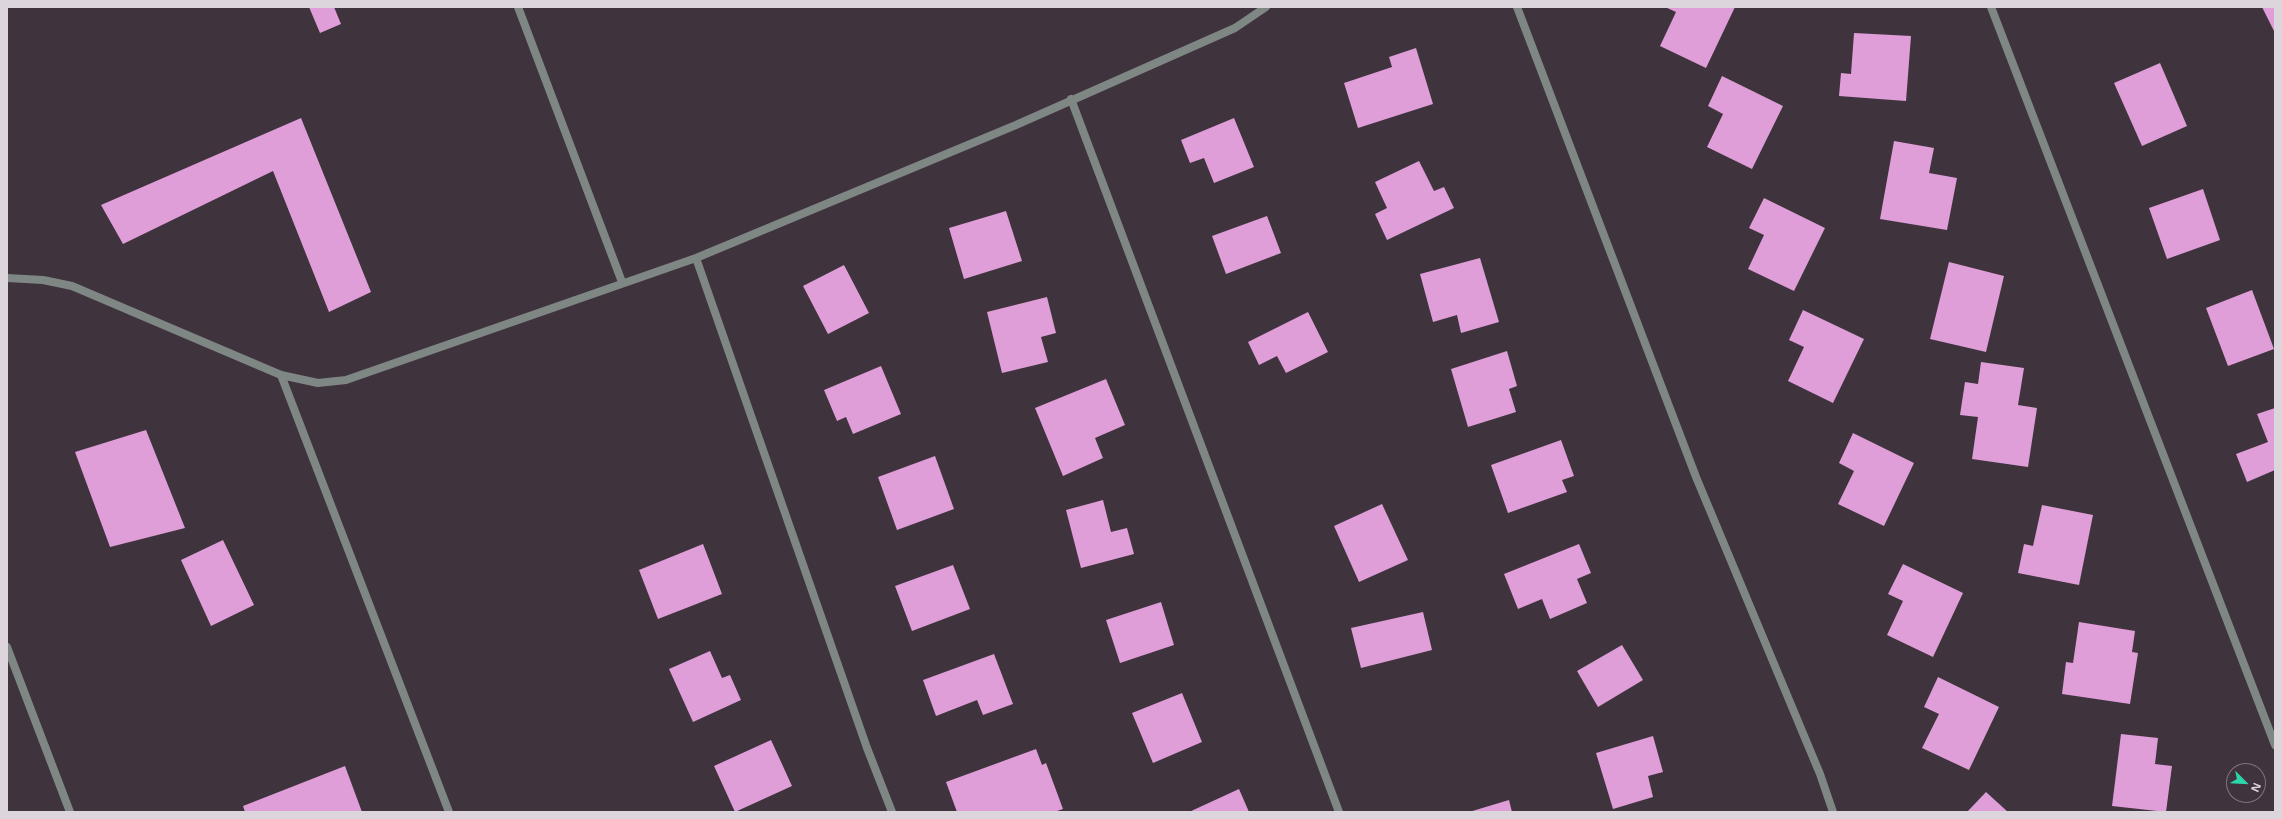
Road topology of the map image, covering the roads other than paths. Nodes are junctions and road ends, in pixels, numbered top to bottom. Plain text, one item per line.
1 (518, 7) edge
2 (1266, 7) edge
3 (1516, 7) edge
4 (1991, 7) edge
5 (1071, 99) junction
6 (696, 258) junction
7 (7, 278) edge
8 (622, 282) junction
9 (281, 375) junction
10 (7, 647) edge
11 (2275, 745) edge
12 (70, 812) edge
13 (449, 812) edge
14 (892, 812) edge
15 (1339, 812) edge
16 (1833, 812) edge

1 - 8 street
2 - 5 street
3 - 16 street
4 - 11 street
5 - 6 street
5 - 15 street
6 - 8 street
6 - 14 street
7 - 9 street
8 - 9 street
9 - 13 street
10 - 12 street

